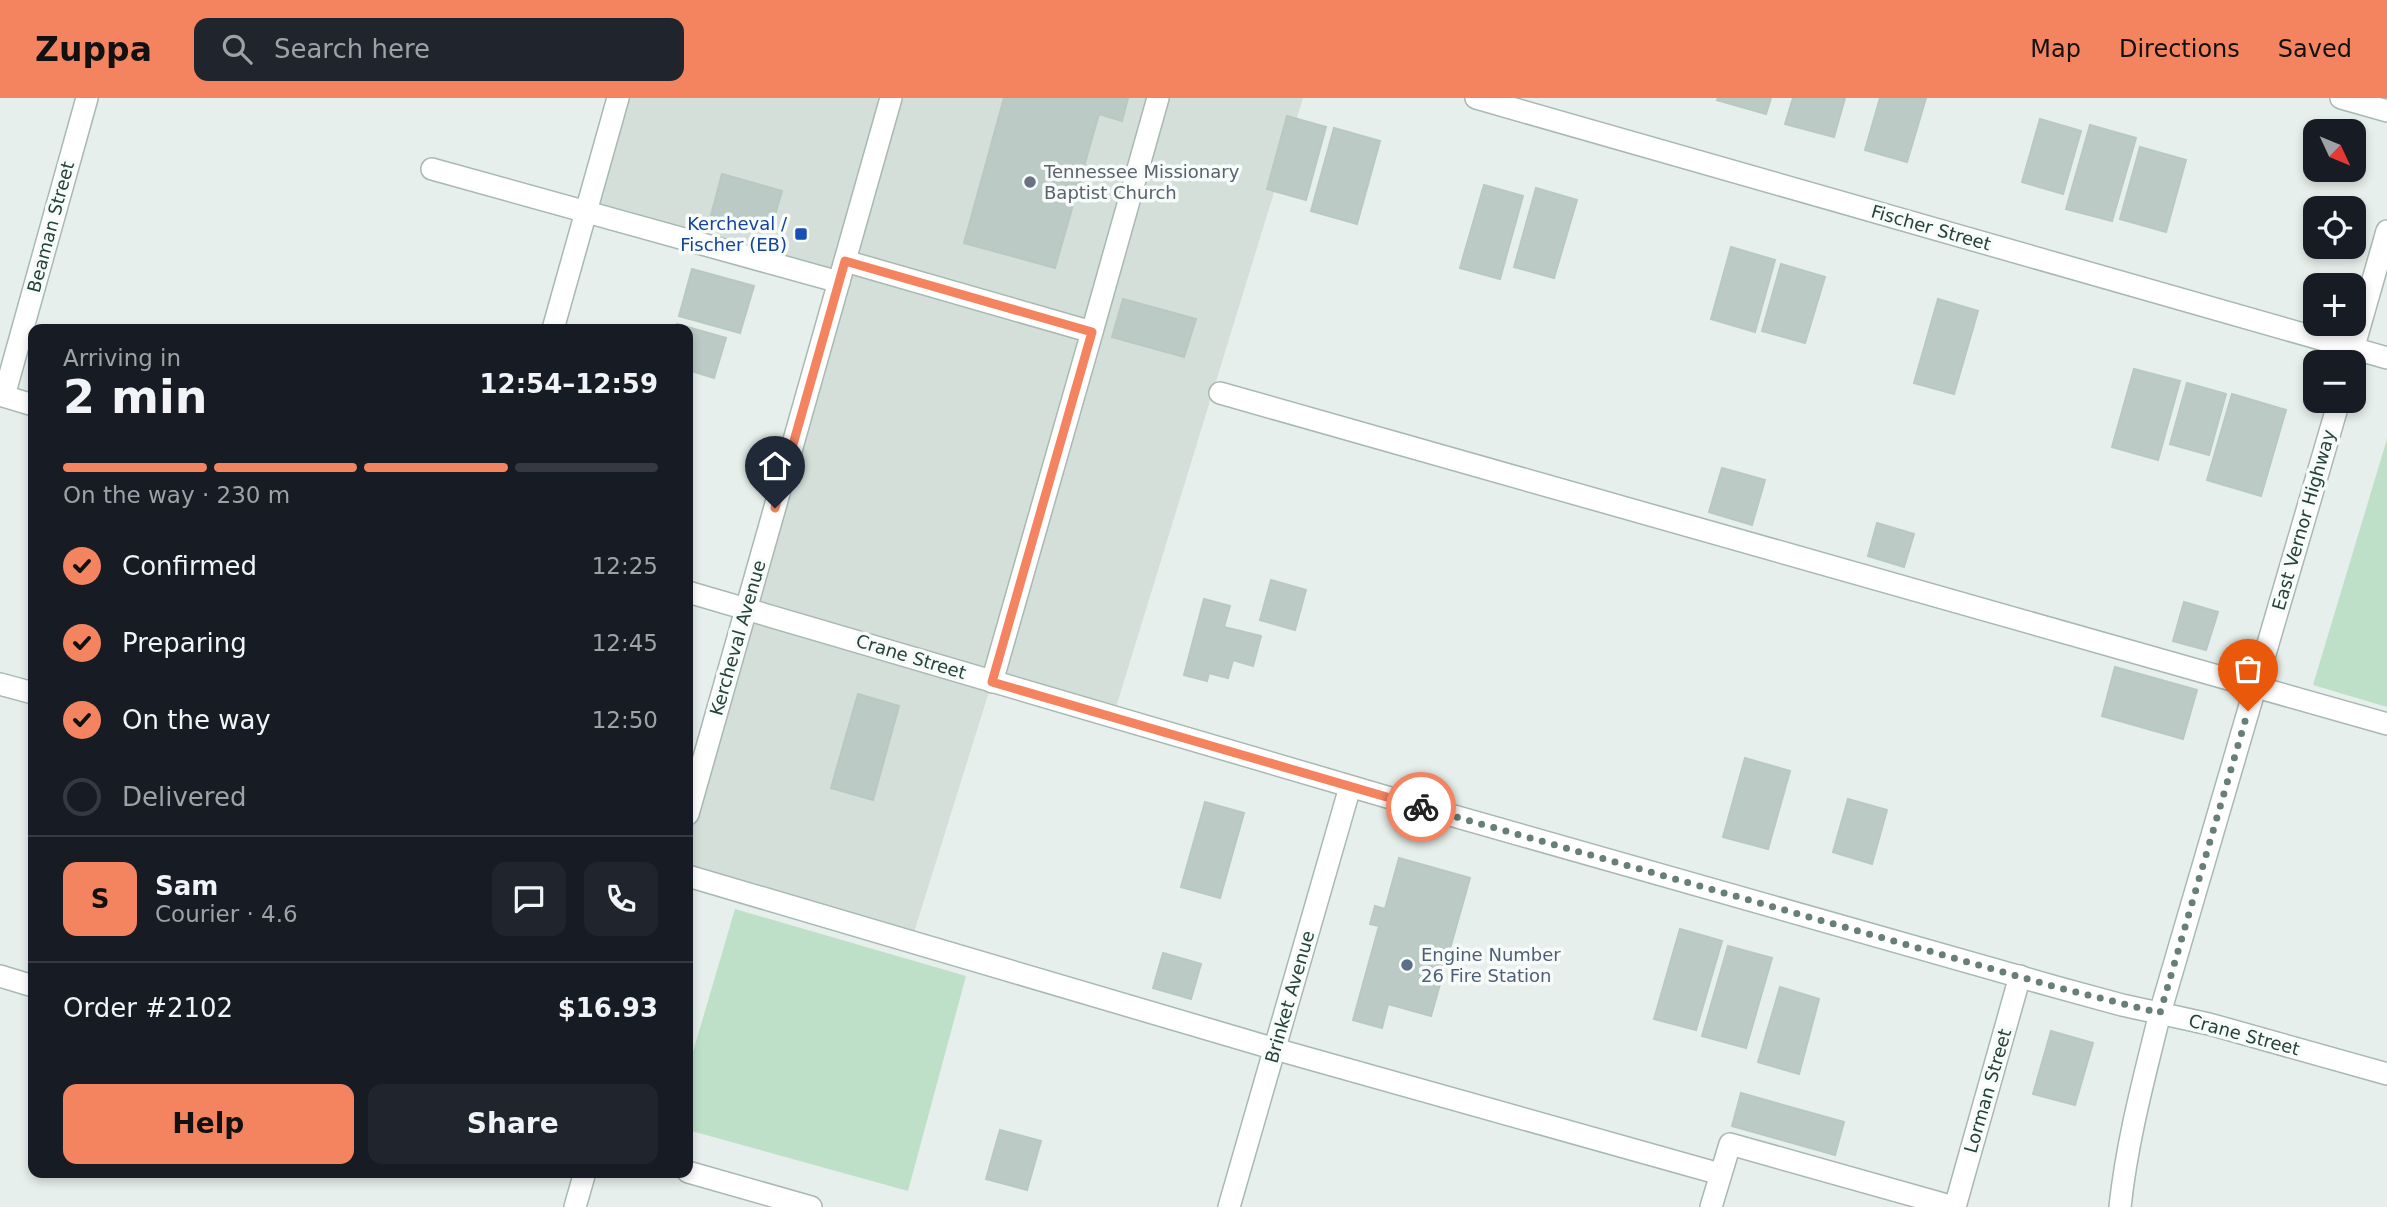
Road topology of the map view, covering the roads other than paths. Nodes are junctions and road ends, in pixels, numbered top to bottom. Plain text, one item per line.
1 (87, 98) edge
2 (618, 98) edge
3 (891, 98) edge
4 (1158, 98) edge
5 (1476, 98) edge
6 (2341, 98) edge
7 (2387, 111) edge
8 (432, 169) dead end
9 (586, 211) junction
10 (2387, 231) edge
11 (845, 261) junction
12 (839, 282) junction
13 (554, 324) edge
14 (1092, 332) junction
15 (2335, 350) edge
16 (2353, 350) edge
17 (2366, 356) edge
18 (2387, 358) edge
19 (1220, 393) dead end
20 (2, 396) edge
21 (28, 404) edge
22 (2335, 413) edge
23 (693, 593) edge
24 (746, 608) junction
25 (992, 682) junction
26 (0, 684) edge
27 (2255, 685) junction
28 (28, 692) edge
29 (2387, 724) edge
30 (1350, 786) junction
31 (693, 796) edge
32 (693, 877) edge
33 (0, 976) edge
34 (2020, 976) junction
35 (28, 984) edge
36 (2160, 1013) junction
37 (1275, 1049) junction
38 (2387, 1074) edge
39 (693, 1173) edge
40 (1720, 1174) junction
41 (583, 1178) edge
42 (575, 1207) edge
43 (811, 1207) edge
44 (1229, 1207) edge
45 (1711, 1207) edge
46 (1955, 1207) edge
47 (2120, 1207) edge

1 - 20 street, Beaman Street
2 - 9 street
3 - 11 street, Kercheval Avenue
4 - 14 street
5 - 15 street, Fischer Street
6 - 7 street
8 - 9 street
9 - 12 street
9 - 13 street
10 - 16 street
11 - 12 street, Kercheval Avenue
11 - 14 street
12 - 24 street, Kercheval Avenue
14 - 25 street
17 - 18 street, Fischer Street
19 - 27 street
20 - 21 street
22 - 27 street, East Vernor Highway
23 - 24 street, Crane Street
24 - 25 street, Crane Street
24 - 31 street, Kercheval Avenue
25 - 30 street, Crane Street
26 - 28 street
27 - 29 street
27 - 36 street, East Vernor Highway
30 - 34 street, Crane Street
30 - 37 street, Brinket Avenue
32 - 37 street
33 - 35 street
34 - 36 street, Crane Street
34 - 46 street, Lorman Street
36 - 38 street, Crane Street
36 - 47 street, East Vernor Highway
37 - 40 street
37 - 44 street, Brinket Avenue
39 - 43 street
40 - 45 street
40 - 46 street
41 - 42 street

